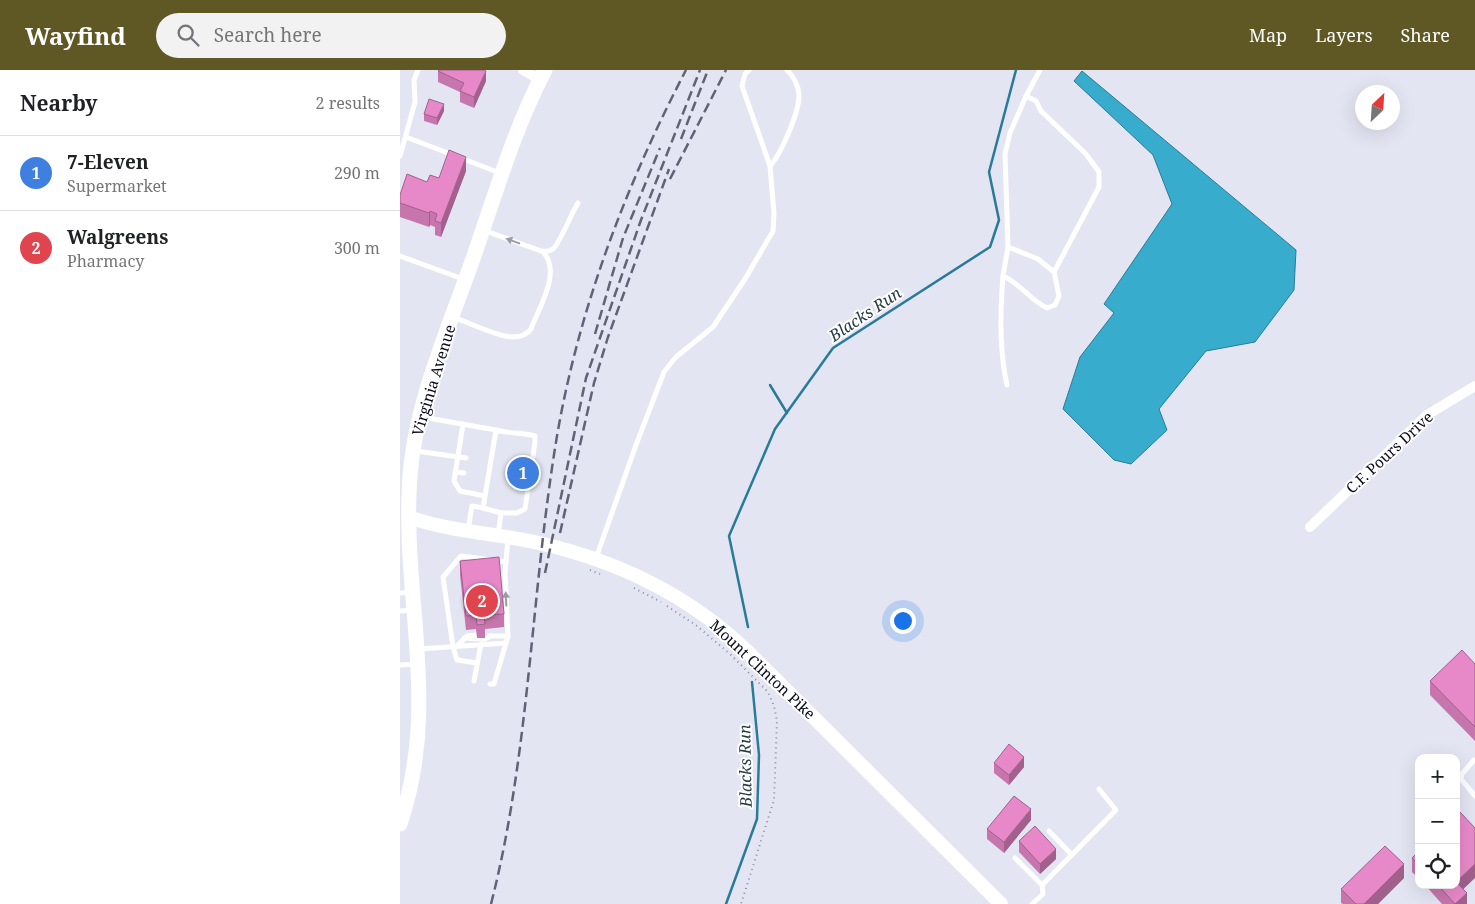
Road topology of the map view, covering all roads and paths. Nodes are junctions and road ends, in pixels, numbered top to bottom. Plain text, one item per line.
1 (418, 70) edge
2 (523, 70) edge
3 (750, 70) edge
4 (786, 70) edge
5 (1040, 70) edge
6 (542, 75) edge
7 (1026, 96) junction
8 (406, 137) junction
9 (400, 156) edge
10 (770, 166) junction
11 (503, 174) junction
12 (578, 203) dead end
13 (483, 230) junction
14 (1008, 246) junction
15 (543, 252) junction
16 (400, 256) edge
17 (1054, 272) junction
18 (1003, 276) junction
19 (466, 280) junction
20 (452, 317) junction
21 (1007, 385) dead end
22 (1475, 386) edge
23 (419, 417) junction
24 (463, 424) junction
25 (496, 430) junction
26 (460, 440) junction
27 (468, 442) dead end
28 (413, 450) junction
29 (458, 457) junction
30 (466, 458) dead end
31 (455, 472) junction
32 (464, 473) dead end
33 (485, 496) junction
34 (483, 508) junction
35 (501, 513) junction
36 (409, 517) junction
37 (1310, 526) dead end
38 (467, 530) junction
39 (503, 536) junction
40 (506, 562) junction
41 (592, 564) junction
42 (605, 576) dead end
43 (630, 586) dead end
44 (407, 593) edge
45 (408, 611) edge
46 (477, 635) edge
47 (484, 635) edge
48 (491, 636) junction
49 (508, 636) junction
50 (464, 638) junction
51 (506, 643) junction
52 (481, 644) junction
53 (455, 646) junction
54 (419, 657) junction
55 (478, 662) junction
56 (400, 665) edge
57 (482, 667) dead end
58 (474, 672) junction
59 (480, 674) dead end
60 (474, 681) dead end
61 (490, 684) dead end
62 (1474, 760) edge
63 (1099, 789) dead end
64 (1475, 796) edge
65 (400, 824) edge
66 (1049, 832) dead end
67 (1072, 855) junction
68 (1016, 858) dead end
69 (1042, 885) junction
70 (741, 904) edge
71 (1001, 904) edge
72 (1032, 904) edge

1 - 8 lane
2 - 6 street
3 - 10 lane
4 - 10 lane
5 - 7 lane
6 - 11 main road, Virginia Avenue
7 - 14 lane
7 - 17 lane
8 - 9 lane
8 - 11 lane
10 - 41 lane
11 - 13 main road, Virginia Avenue
12 - 15 lane
15 -> 13 lane
13 - 19 main road, Virginia Avenue
14 - 17 lane
14 - 18 lane
15 - 20 lane
16 - 19 lane
17 - 18 lane
18 - 21 lane
19 - 20 main road, Virginia Avenue
20 - 23 main road, Virginia Avenue
22 - 37 street, C.F. Pours Drive
23 - 24 lane
23 - 28 main road, Virginia Avenue
24 - 25 lane
24 - 26 lane
25 - 33 lane
25 - 35 lane
26 - 27 lane
26 - 29 lane
28 - 29 lane
28 - 36 main road, Virginia Avenue
29 - 30 lane
29 - 31 lane
31 - 32 lane
31 - 33 lane
33 - 34 lane
34 - 35 lane
34 - 38 lane
35 - 39 lane
36 - 38 main road, Mount Clinton Pike
36 - 44 main road, Virginia Avenue
38 - 39 main road, Mount Clinton Pike
39 - 40 lane
39 - 41 main road, Mount Clinton Pike
49 -> 40 lane
40 - 53 lane
41 - 42 path
41 - 71 main road, Mount Clinton Pike
43 - 70 path
44 - 45 main road, Virginia Avenue
45 - 54 main road, Virginia Avenue
46 - 50 lane
47 - 48 lane
48 - 49 lane
48 - 50 lane
49 - 51 lane
50 - 53 lane
51 - 52 lane
51 - 61 lane
52 - 53 lane
52 - 55 lane
53 - 54 lane
53 - 55 lane
54 - 56 lane
54 - 65 main road, Virginia Avenue
55 - 57 lane
55 - 58 lane
58 - 59 lane
58 - 60 lane
62 - 64 lane
63 - 67 lane
66 - 67 lane
67 - 69 lane
68 - 69 lane
69 - 72 lane

